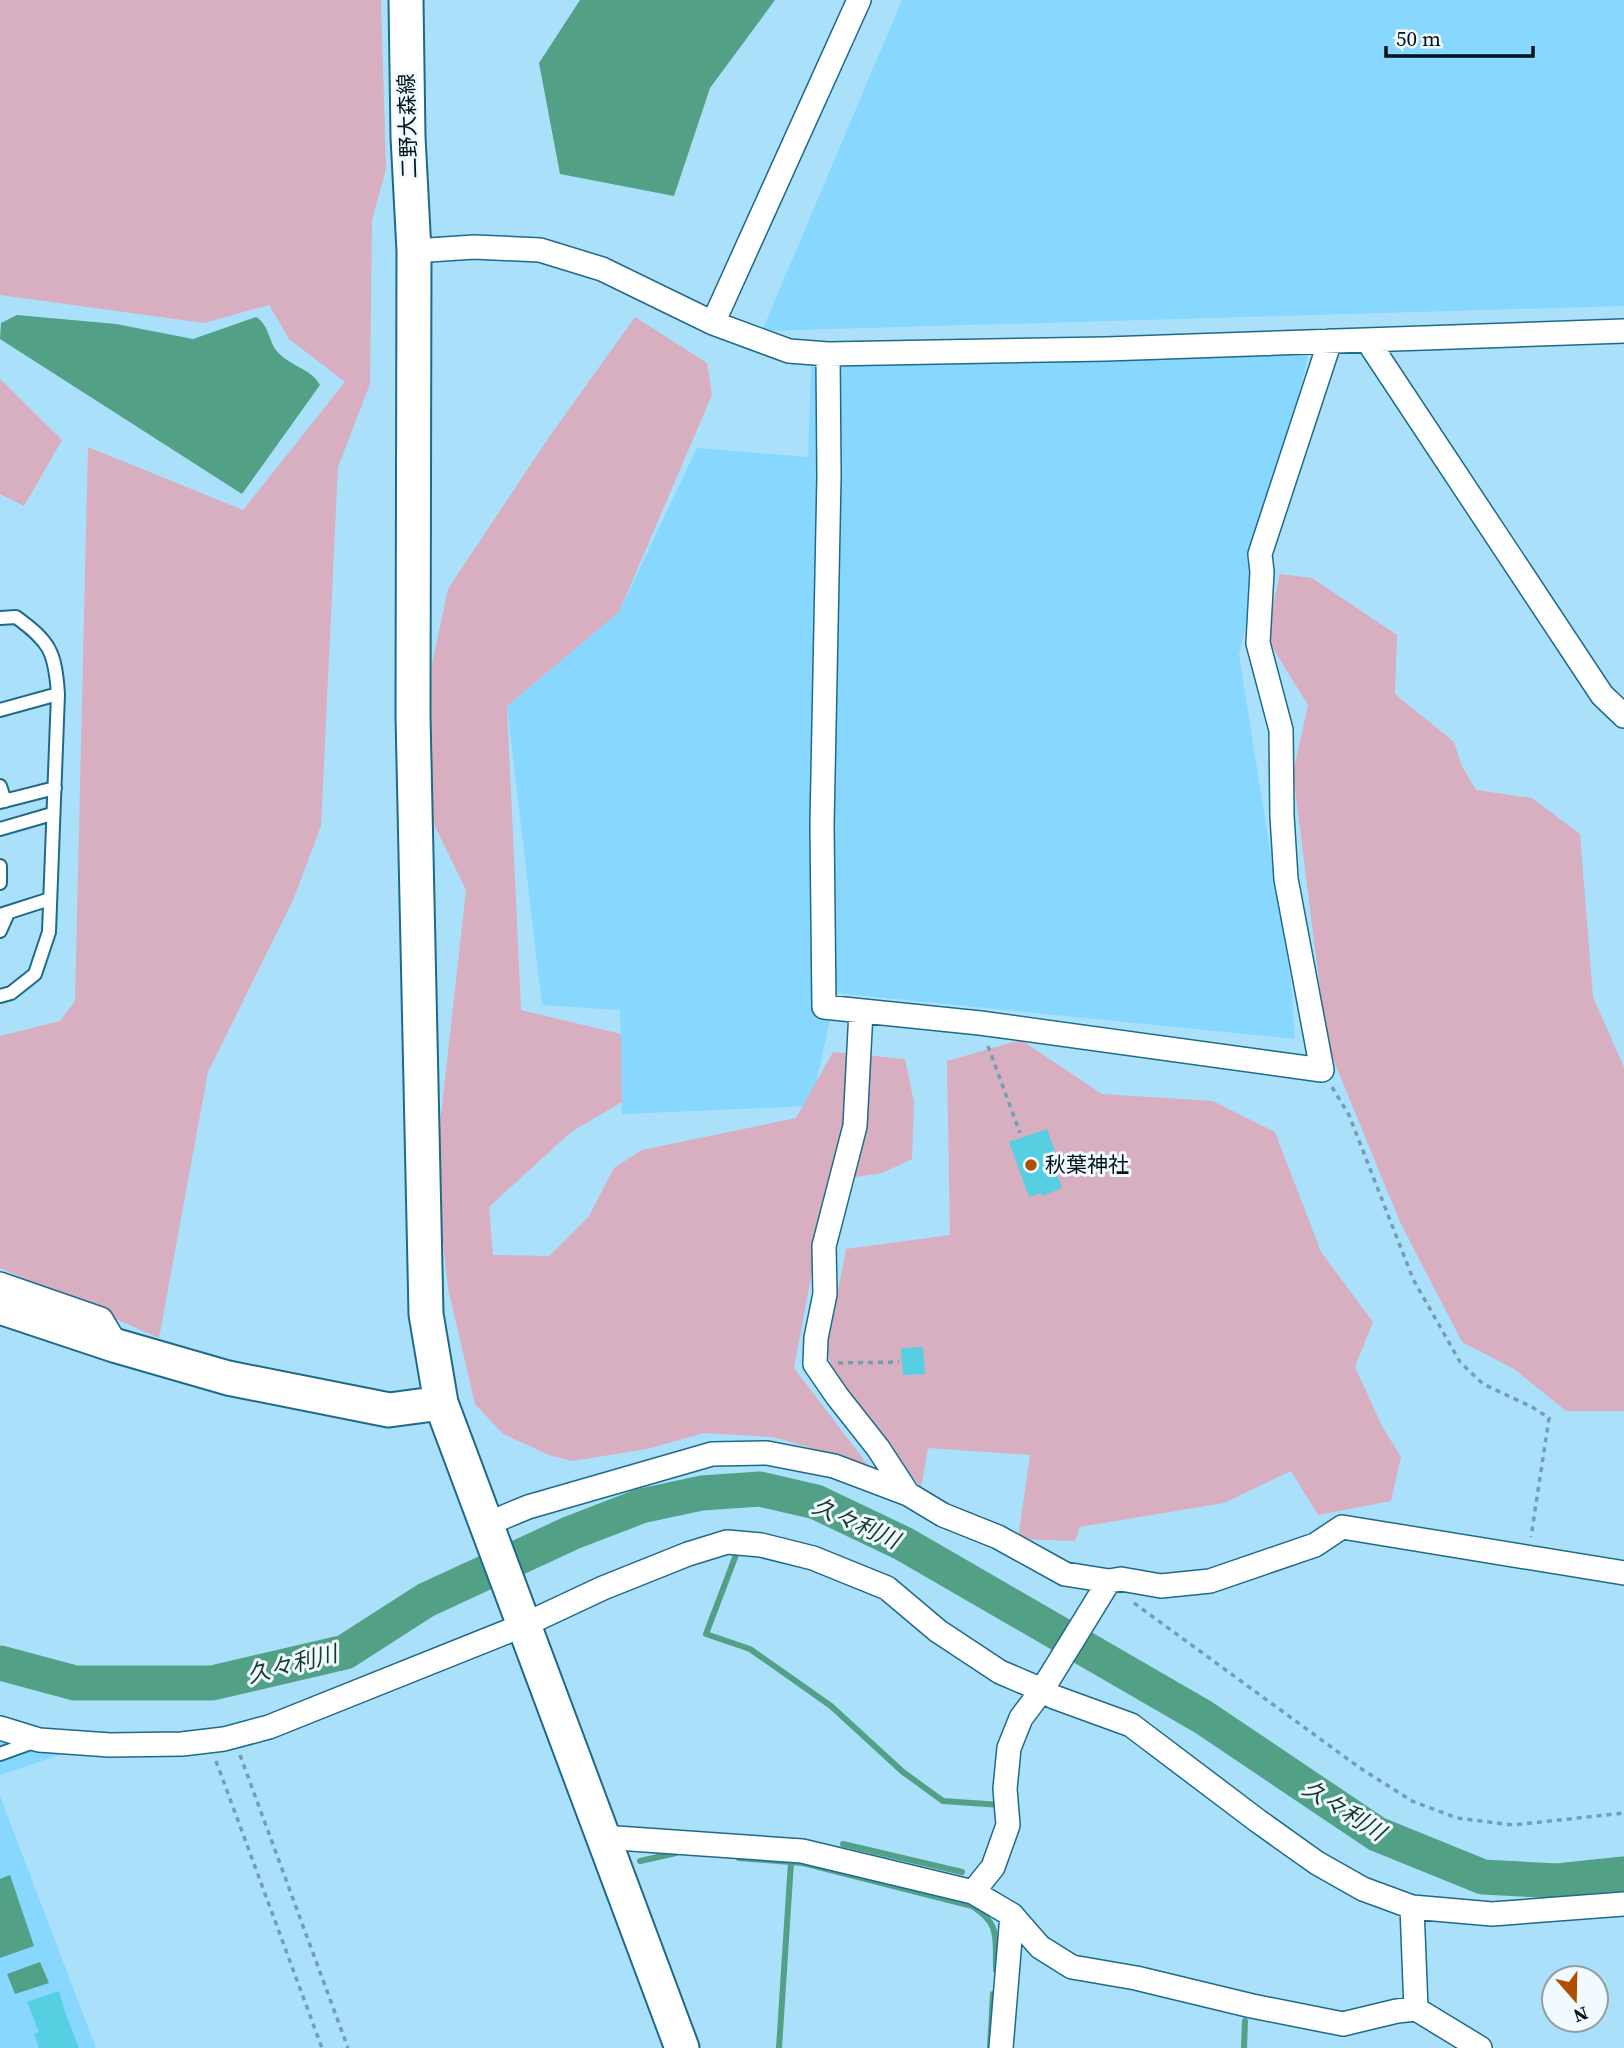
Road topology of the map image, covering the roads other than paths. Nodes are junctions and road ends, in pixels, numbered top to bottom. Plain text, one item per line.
1 (406, 0) edge
2 (859, 0) edge
3 (414, 251) junction
4 (713, 323) junction
5 (1624, 331) edge
6 (1367, 340) junction
7 (1330, 341) junction
8 (828, 354) junction
9 (0, 618) edge
10 (58, 694) junction
11 (0, 710) edge
12 (1624, 716) edge
13 (0, 786) edge
14 (55, 788) junction
15 (2, 802) edge
16 (52, 814) junction
17 (0, 829) edge
18 (0, 866) edge
19 (0, 883) edge
20 (51, 899) junction
21 (4, 914) edge
22 (0, 931) edge
23 (0, 996) edge
24 (861, 1011) junction
25 (0, 1284) edge
26 (0, 1307) edge
27 (117, 1346) junction
28 (441, 1403) junction
29 (908, 1494) junction
30 (487, 1524) junction
31 (1624, 1573) edge
32 (1119, 1581) junction
33 (524, 1625) junction
34 (1042, 1690) junction
35 (0, 1728) edge
36 (39, 1740) junction
37 (0, 1754) edge
38 (602, 1837) junction
39 (973, 1892) junction
40 (1624, 1904) edge
41 (1412, 1907) junction
42 (1012, 1915) junction
43 (1416, 2009) junction
44 (682, 2048) edge
45 (1001, 2048) edge
46 (1480, 2048) edge

1 - 3 street, 二野大森線
2 - 4 street
3 - 4 street
3 - 28 street, 二野大森線
4 - 8 street
5 - 6 street
6 - 7 street
6 - 12 street
7 - 8 street
7 - 24 street
8 - 24 street
9 - 10 lane
10 - 11 lane
10 - 14 lane
13 - 15 lane
14 - 15 lane
14 - 16 lane
16 - 17 lane
16 - 20 lane
18 - 19 lane
20 - 21 lane
20 - 23 lane
21 - 22 lane
24 - 29 street
25 - 27 street
26 - 27 street
27 - 28 street
28 - 30 street, 二野大森線
29 - 30 street
29 - 32 street
30 - 33 street, 二野大森線
31 - 32 street
32 - 34 street
33 - 34 street
33 - 36 street
33 - 38 street, 二野大森線
34 - 39 street
34 - 41 street
35 - 36 street
36 - 37 lane
38 - 39 street
38 - 44 street, 二野大森線
39 - 42 street
40 - 41 street
41 - 43 street
42 - 43 street
42 - 45 street
43 - 46 street

